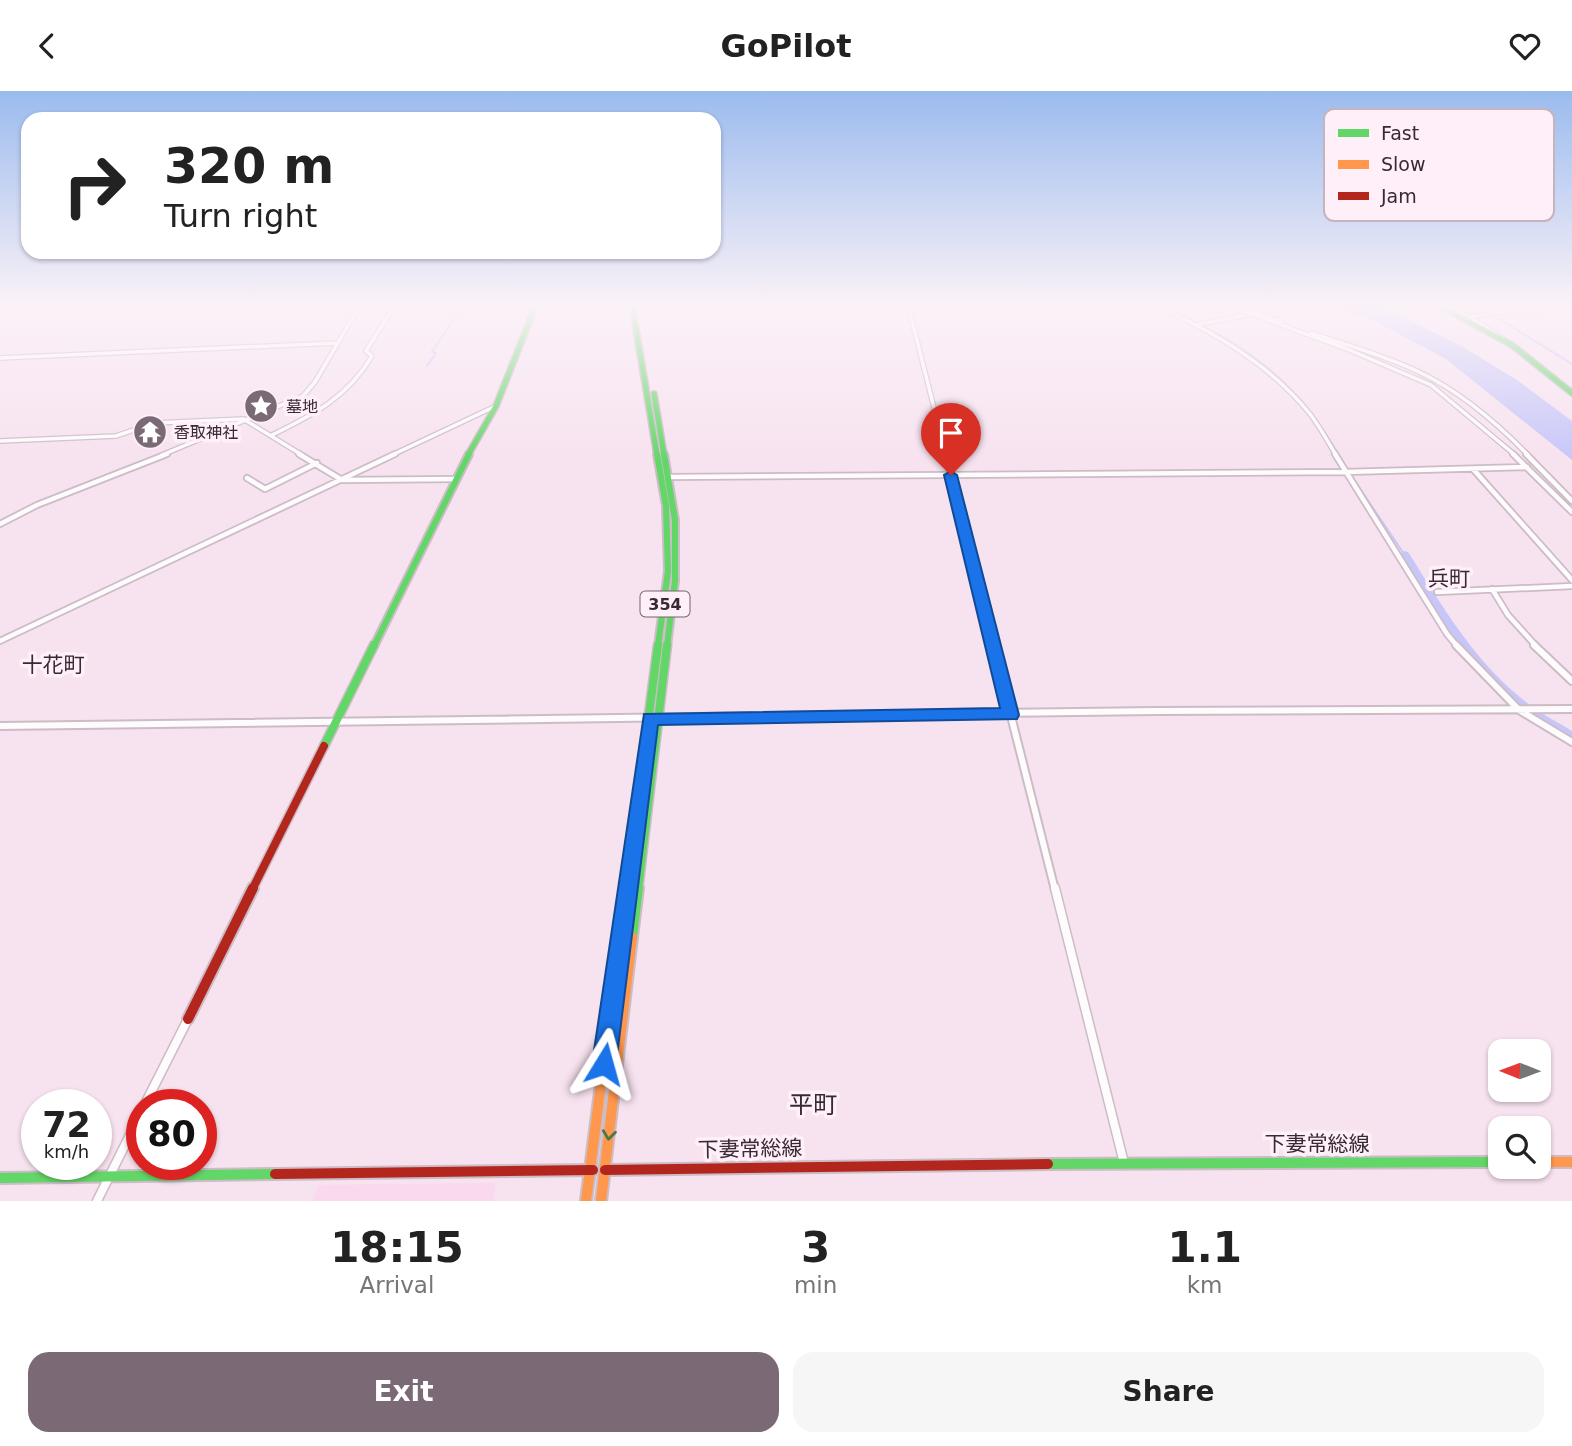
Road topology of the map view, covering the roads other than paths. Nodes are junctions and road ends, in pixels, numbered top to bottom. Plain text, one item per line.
1 (27, 357) edge
2 (328, 357) edge
3 (372, 357) edge
4 (515, 357) edge
5 (640, 357) edge
6 (647, 357) edge
7 (921, 357) edge
8 (1249, 357) edge
9 (1362, 357) edge
10 (1376, 357) edge
11 (1528, 357) edge
12 (0, 358) edge
13 (1572, 393) edge
14 (496, 406) junction
15 (248, 419) junction
16 (271, 435) junction
17 (0, 441) edge
18 (317, 463) junction
19 (1527, 467) junction
20 (1473, 469) junction
21 (1345, 472) junction
22 (951, 475) junction
23 (668, 477) junction
24 (247, 478) dead end
25 (457, 479) junction
26 (342, 480) junction
27 (1572, 501) edge
28 (1572, 512) edge
29 (0, 524) edge
30 (1572, 580) edge
31 (1572, 586) edge
32 (1492, 589) junction
33 (1437, 592) dead end
34 (0, 641) edge
35 (1572, 681) edge
36 (1572, 709) edge
37 (1522, 710) junction
38 (1011, 715) junction
39 (650, 719) junction
40 (659, 719) junction
41 (335, 723) junction
42 (0, 726) edge
43 (1572, 742) edge
44 (188, 1019) joint
45 (153, 1089) edge
46 (126, 1143) edge
47 (1488, 1162) edge
48 (1551, 1162) edge
49 (1572, 1162) edge
50 (1124, 1163) junction
51 (590, 1170) junction
52 (604, 1170) junction
53 (112, 1171) edge
54 (112, 1177) edge
55 (0, 1178) edge
56 (21, 1178) edge
57 (108, 1180) edge
58 (97, 1201) edge
59 (586, 1201) edge
60 (601, 1201) edge

1 - 12 street
2 - 15 street
3 - 16 street
4 - 14 main road
5 - 39 main road, 354
6 - 23 main road, 354
7 - 22 street
8 - 21 street
9 - 19 street
10 - 27 street
11 - 13 main road
14 - 25 main road
14 - 26 street
15 - 16 street
15 - 17 street
15 - 29 street
16 - 18 street
18 - 24 street
18 - 26 street
19 - 20 street
19 - 28 street
20 - 21 street
20 - 30 street
21 - 22 street
21 - 37 street
22 - 23 street
22 - 38 street
23 - 40 main road, 354
25 - 26 street
25 - 41 main road
26 - 34 street
31 - 32 street
32 - 33 street
32 - 35 street
36 - 37 street
37 - 38 street
37 - 43 street
38 - 40 street
38 - 50 street
39 - 40 street
39 - 41 street
39 - 51 main road, 354
40 -> 52 main road, 354
41 - 42 street
41 - 44 main road
44 - 45 street
46 - 53 street
47 - 50 main road, 下妻常総線
48 - 49 main road
50 - 52 main road, 下妻常総線
51 - 52 main road, 下妻常総線
51 - 54 main road, 下妻常総線
51 - 59 main road, 354
52 - 60 main road, 354
55 - 56 main road, 下妻常総線
57 - 58 street

